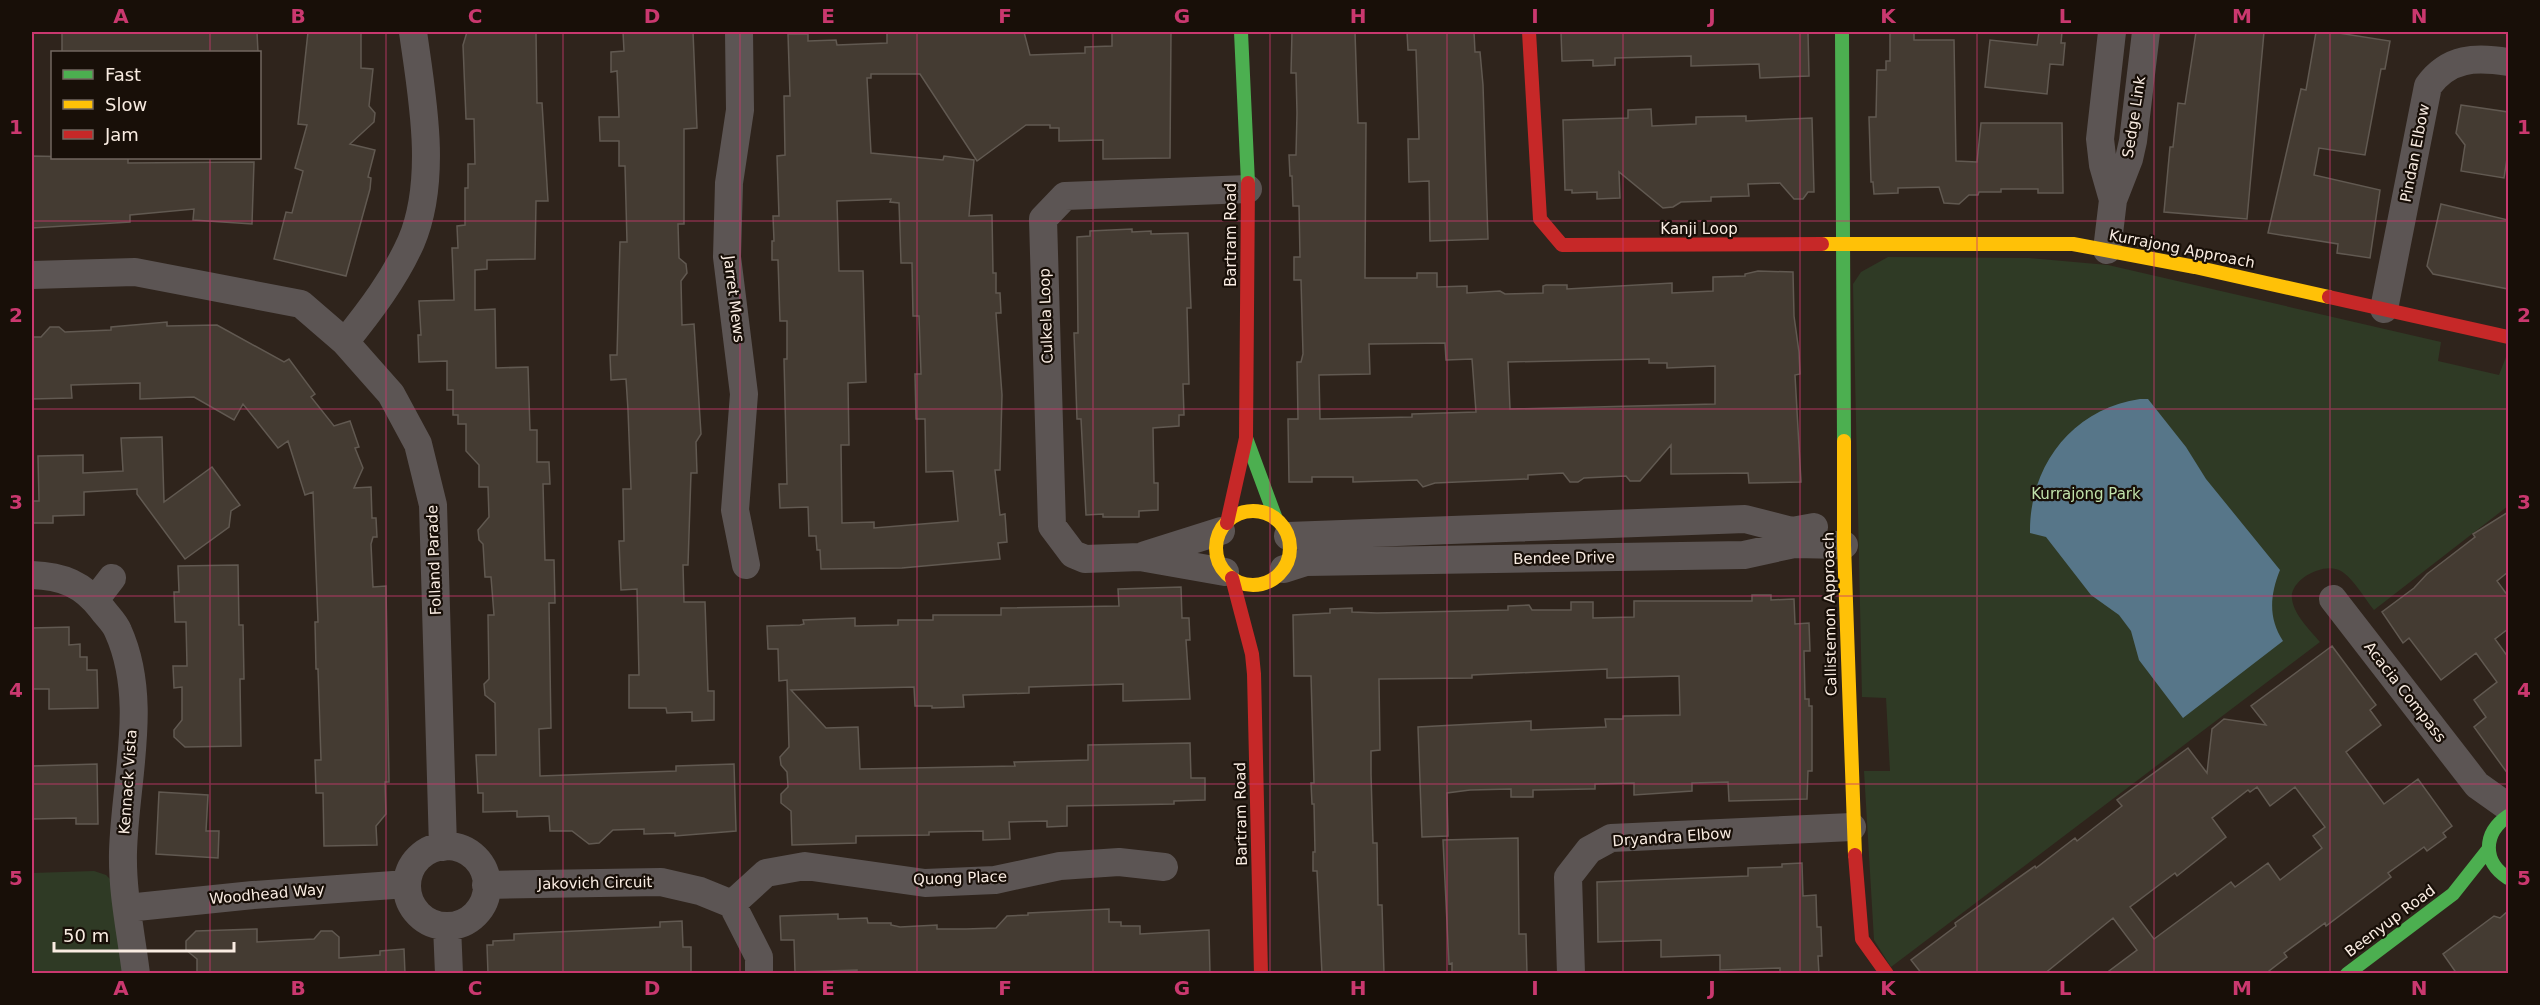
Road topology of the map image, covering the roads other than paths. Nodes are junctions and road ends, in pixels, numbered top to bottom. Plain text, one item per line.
1 (413, 32) edge
2 (739, 32) edge
3 (1241, 32) edge
4 (1528, 32) edge
5 (1842, 32) edge
6 (2112, 32) edge
7 (2146, 32) edge
8 (2508, 62) edge
9 (1248, 189) junction
10 (2112, 200) junction
11 (1844, 246) junction
12 (2107, 250) junction
13 (32, 275) edge
14 (2384, 309) junction
15 (2508, 337) edge
16 (345, 342) junction
17 (1246, 438) junction
18 (1224, 527) junction
19 (1282, 528) junction
20 (1844, 533) junction
21 (1140, 556) junction
22 (746, 565) dead end
23 (1281, 572) junction
24 (32, 575) edge
25 (1229, 575) junction
26 (1271, 598) dead end
27 (2333, 598) dead end
28 (1260, 632) dead end
29 (1252, 654) junction
30 (2477, 784) junction
31 (2508, 807) edge
32 (1852, 827) junction
33 (2495, 833) edge
34 (443, 847) junction
35 (1164, 867) dead end
36 (2503, 879) edge
37 (407, 884) junction
38 (486, 885) junction
39 (2474, 887) dead end
40 (2453, 894) junction
41 (732, 904) junction
42 (127, 908) junction
43 (447, 926) junction
44 (136, 974) edge
45 (449, 974) edge
46 (759, 974) edge
47 (1261, 974) edge
48 (1571, 974) edge
49 (1887, 974) edge
50 (2347, 974) edge

1 - 16 street
2 - 22 street, Jarret Mews
3 - 9 street, Bartram Road
4 - 11 street, Kanji Loop
5 - 11 street
6 - 10 street, Sedge Link
7 - 10 street, Sedge Link
8 - 14 street, Pindan Elbow
9 - 17 street, Bartram Road
9 - 21 street, Culkela Loop
10 - 12 street, Sedge Link
11 - 12 street, Kurrajong Approach
11 - 20 street, Callistemon Approach
12 - 14 street, Kurrajong Approach
13 - 16 street, Folland Parade
14 - 15 street, Kurrajong Approach
16 - 34 street, Folland Parade
17 - 18 street, Bartram Road
17 - 19 street, Bartram Road
18 - 19 street
18 - 21 street, Culkela Loop
18 - 25 street
19 - 20 street, Bendee Drive
19 - 23 street
20 - 23 street, Bendee Drive
20 - 32 street, Callistemon Approach
21 - 25 street, Culkela Loop
23 - 25 street
23 - 26 street
24 - 42 street, Kennack Vista
25 - 29 street, Bartram Road
27 - 30 street, Acacia Compass
28 - 29 street, Bartram Road
29 - 47 street, Bartram Road
30 - 31 street, Acacia Compass
30 - 33 street, Acacia Compass
32 - 48 street, Dryandra Elbow
32 - 49 street, Callistemon Approach
33 - 36 street
33 - 40 street, Beenyup Road
34 - 37 street
34 - 38 street
35 - 41 street, Quong Place
37 - 42 street, Woodhead Way
37 - 43 street
38 - 41 street, Jakovich Circuit
38 - 43 street
39 - 40 street, Beenyup Road
40 - 50 street, Beenyup Road
41 - 46 street
42 - 44 street, Kennack Vista
43 - 45 street

